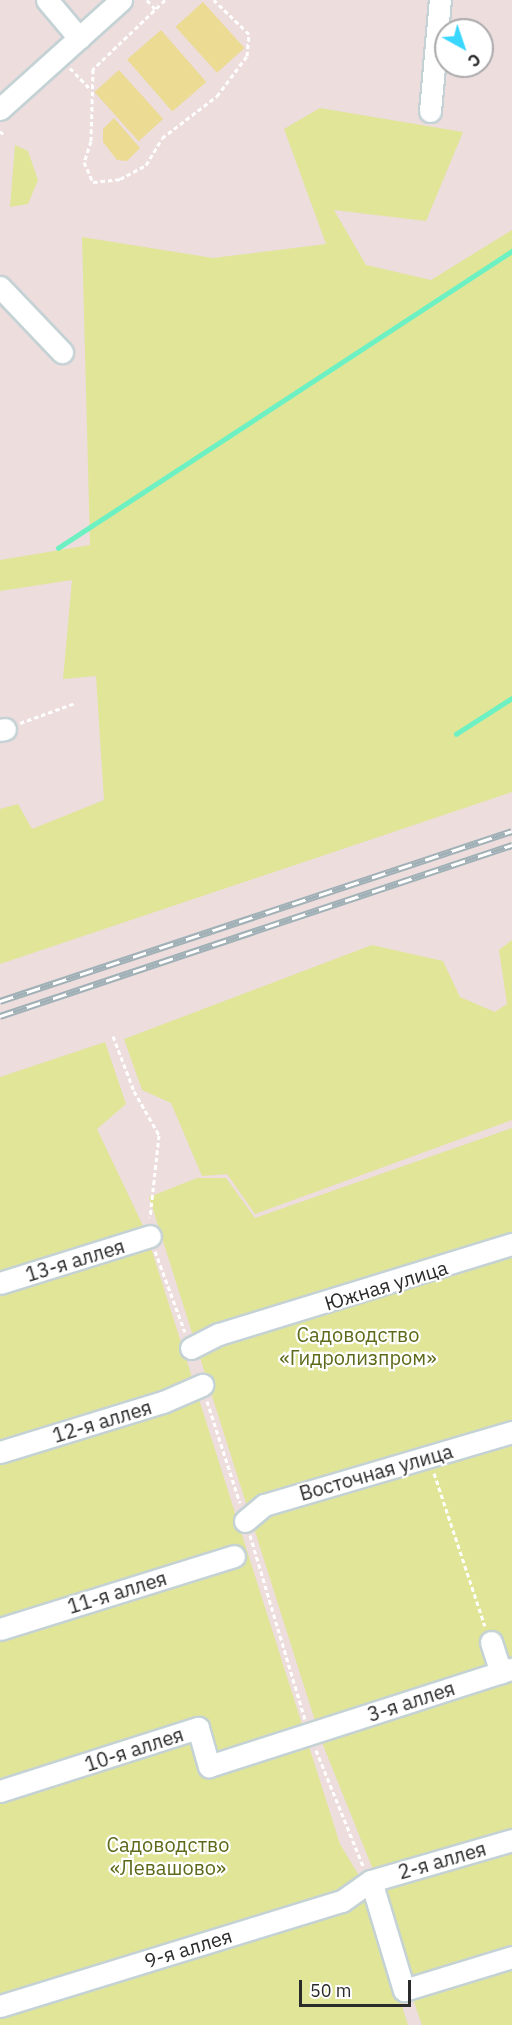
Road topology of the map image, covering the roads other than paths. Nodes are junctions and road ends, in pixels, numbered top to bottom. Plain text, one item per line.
1 (47, 0) edge
2 (121, 0) edge
3 (440, 0) edge
4 (79, 38) junction
5 (0, 109) edge
6 (430, 111) dead end
7 (0, 287) edge
8 (62, 352) dead end
9 (150, 1236) road end
10 (512, 1244) edge
11 (0, 1283) edge
12 (191, 1348) road end
13 (202, 1385) road end
14 (512, 1432) edge
15 (0, 1452) edge
16 (245, 1521) road end
17 (234, 1556) dead end
18 (0, 1629) edge
19 (491, 1642) road end
20 (507, 1671) edge
21 (309, 1733) joint
22 (0, 1791) edge
23 (512, 1840) edge
24 (371, 1881) junction
25 (512, 1957) edge
26 (0, 2006) edge

1 - 4 street
2 - 4 street
3 - 6 street
4 - 5 street
7 - 8 street
9 - 11 street, 13-я аллея
10 - 12 street, Южная улица
13 - 15 street, 12-я аллея
14 - 16 street, Восточная улица
17 - 18 street, 11-я аллея
19 - 20 street
20 - 21 street, 3-я аллея
21 - 22 street, 10-я аллея
23 - 24 street, 2-я аллея
24 - 25 street
24 - 26 street, 9-я аллея

